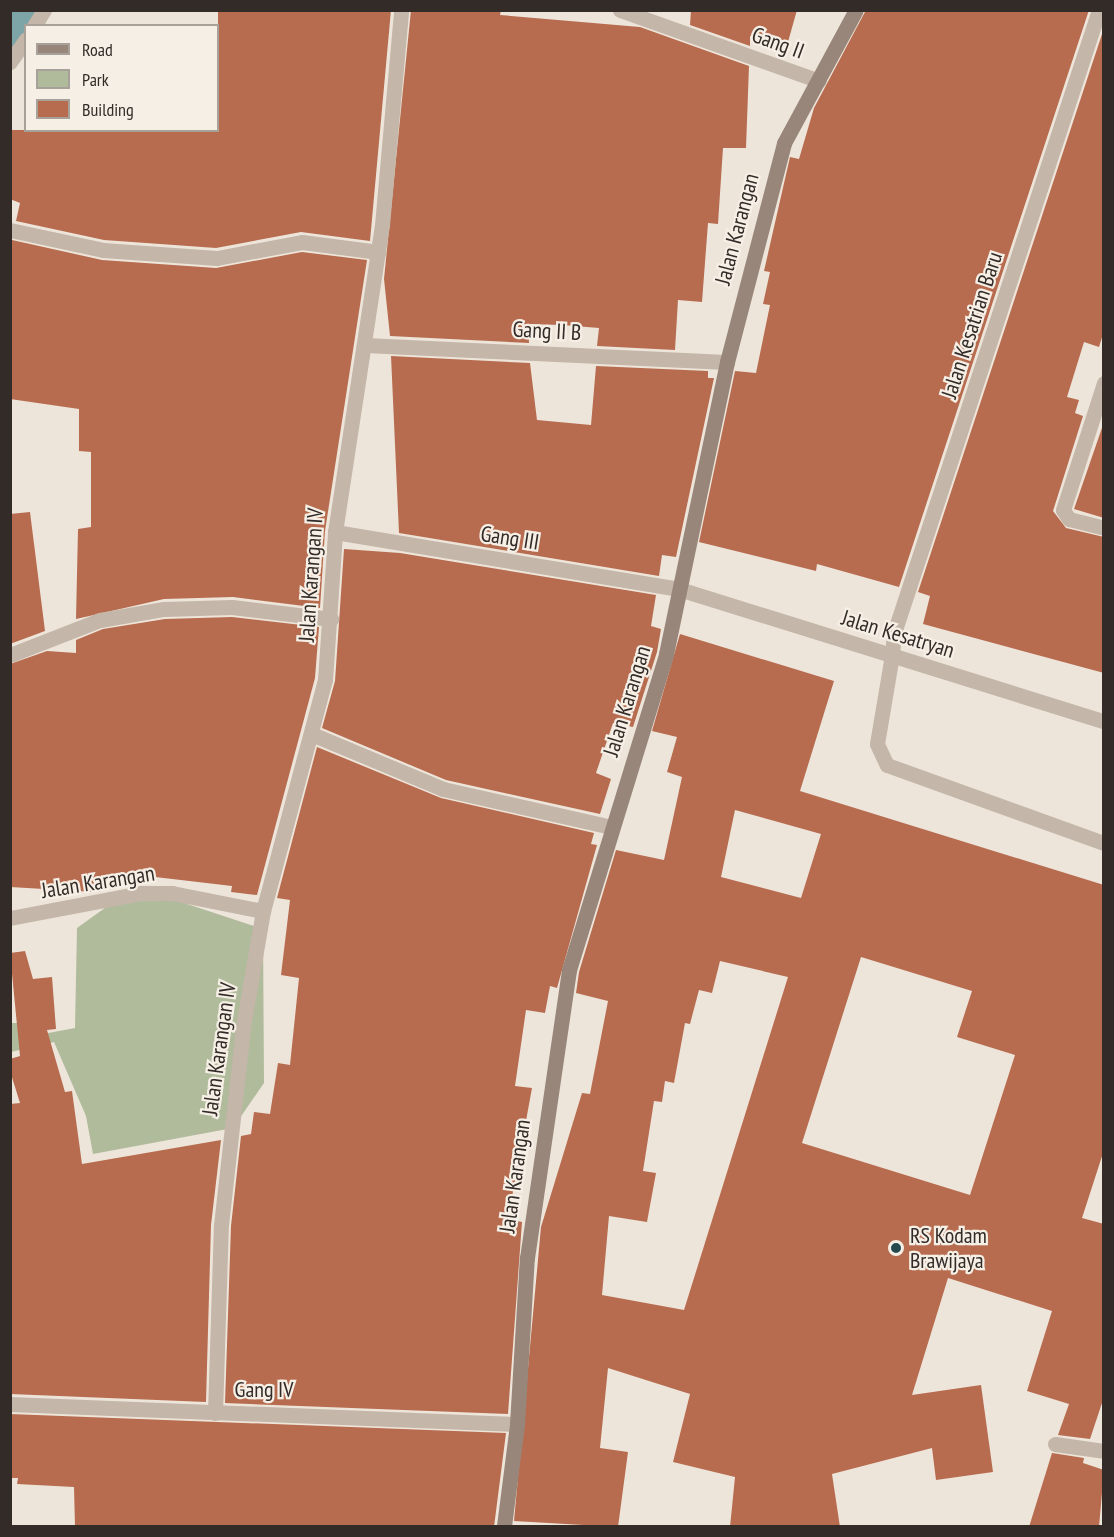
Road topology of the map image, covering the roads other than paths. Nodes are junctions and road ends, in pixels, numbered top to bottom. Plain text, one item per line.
1 (44, 10) edge
2 (401, 10) edge
3 (620, 10) edge
4 (856, 10) edge
5 (1099, 10) edge
6 (35, 24) edge
7 (24, 42) edge
8 (10, 62) edge
9 (819, 81) junction
10 (10, 230) edge
11 (378, 252) junction
12 (364, 345) junction
13 (727, 362) junction
14 (1104, 382) edge
15 (1104, 528) edge
16 (335, 532) junction
17 (679, 589) junction
18 (331, 619) junction
19 (10, 655) edge
20 (892, 655) junction
21 (1104, 721) edge
22 (314, 735) junction
23 (611, 827) junction
24 (1104, 843) edge
25 (262, 911) junction
26 (10, 918) edge
27 (10, 1404) edge
28 (215, 1413) junction
29 (517, 1424) junction
30 (1055, 1444) dead end
31 (1104, 1451) edge
32 (504, 1527) edge

1 - 6 street
2 - 11 street, Jalan Karangan IV
3 - 9 street, Gang II
4 - 9 street, Jalan Karangan
5 - 20 street, Jalan Kesatrian Baru
7 - 8 street
9 - 13 street, Jalan Karangan
10 - 11 street
11 - 12 street, Jalan Karangan IV
12 - 13 street, Gang II B
12 - 16 street, Jalan Karangan IV
13 - 17 street, Jalan Karangan
14 - 15 street
16 - 17 street, Gang III
16 - 18 street, Jalan Karangan IV
17 - 20 street, Jalan Kesatryan
17 - 23 street, Jalan Karangan
18 - 19 street
18 - 22 street, Jalan Karangan IV
20 - 21 street, Jalan Kesatryan
20 - 24 street, Jalan Kesatrian Baru
22 - 23 street
22 - 25 street, Jalan Karangan IV
23 - 29 street, Jalan Karangan
25 - 26 street, Jalan Karangan
25 - 28 street, Jalan Karangan IV
27 - 28 street, Gang IV
28 - 29 street, Gang IV
29 - 32 street, Jalan Karangan
30 - 31 street

